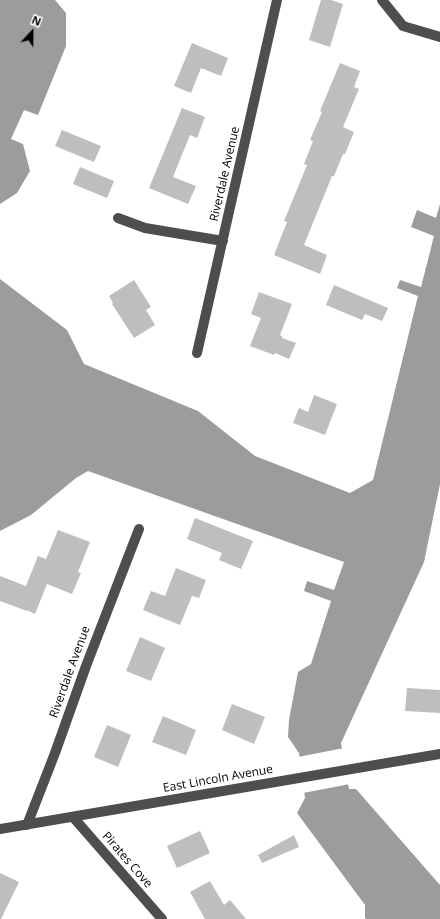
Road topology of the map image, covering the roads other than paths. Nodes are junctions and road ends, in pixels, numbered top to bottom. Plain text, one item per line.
1 (277, 0) edge
2 (382, 0) edge
3 (440, 37) edge
4 (118, 218) dead end
5 (223, 240) junction
6 (197, 353) dead end
7 (139, 529) dead end
8 (440, 754) edge
9 (73, 817) junction
10 (27, 825) junction
11 (0, 829) edge
12 (162, 919) edge

1 - 5 street, Riverdale Avenue
2 - 3 street
4 - 5 street
5 - 6 street, Riverdale Avenue
7 - 10 street, Riverdale Avenue
8 - 9 street, East Lincoln Avenue
9 - 10 street, East Lincoln Avenue
9 - 12 street, Pirates Cove
10 - 11 street, East Lincoln Avenue

